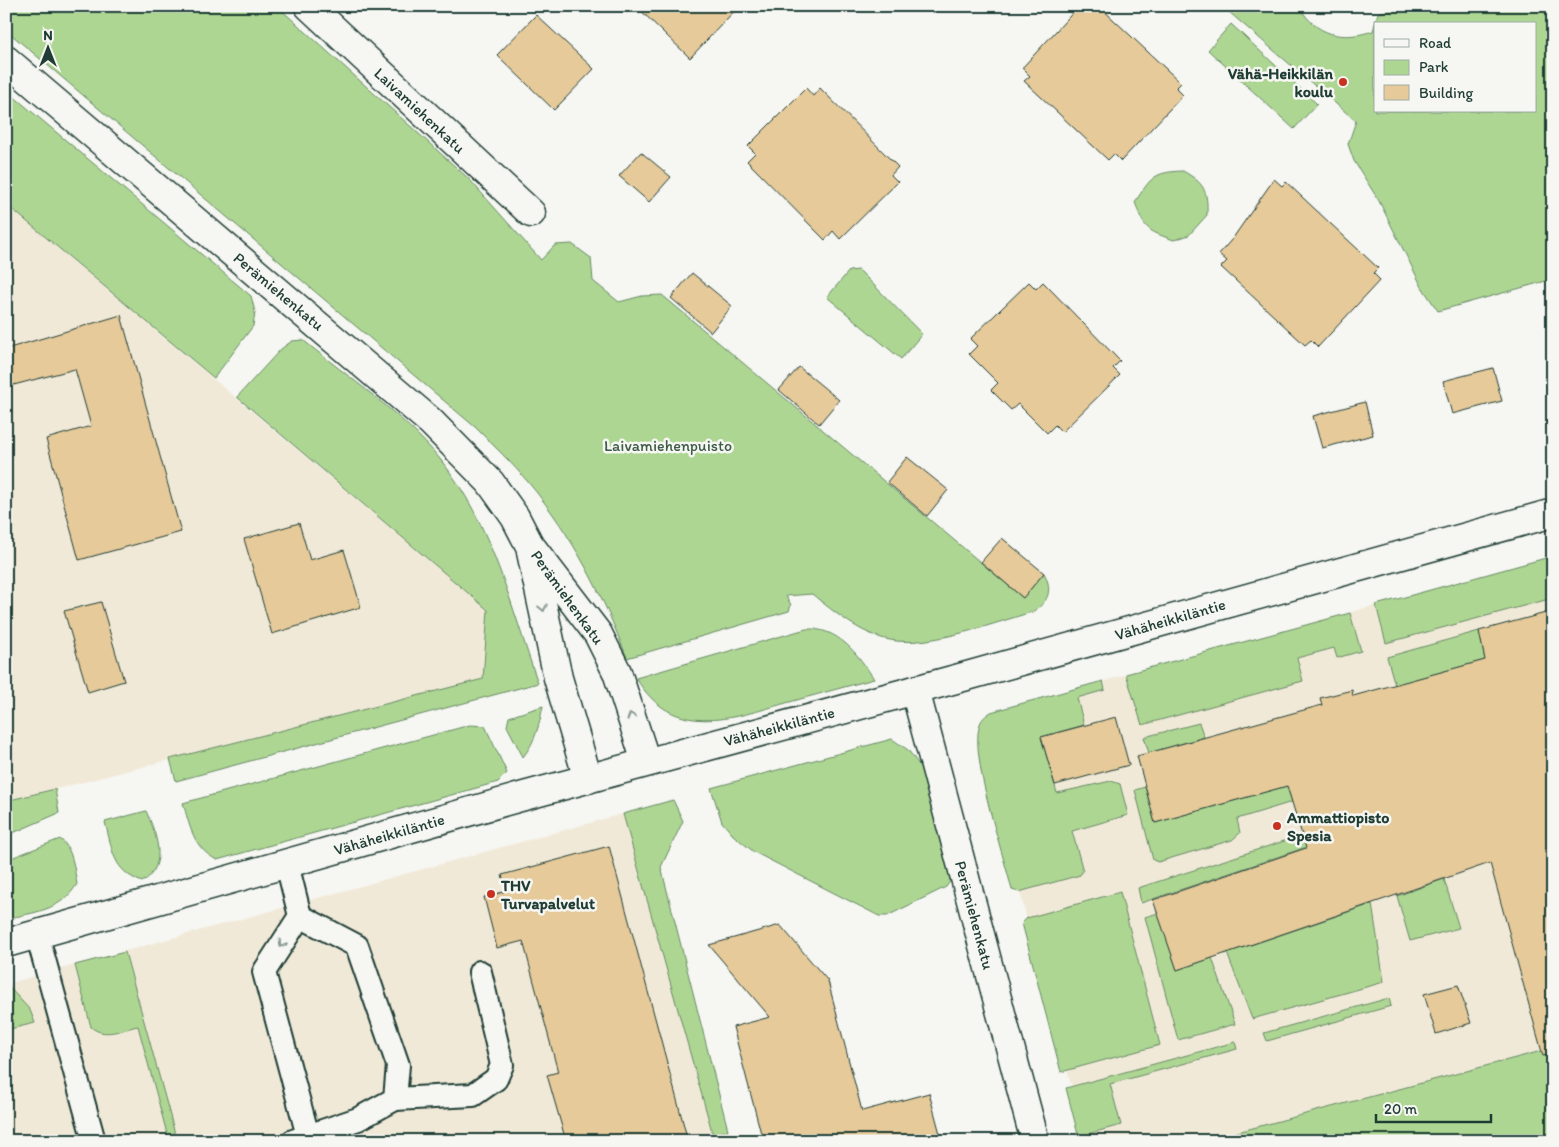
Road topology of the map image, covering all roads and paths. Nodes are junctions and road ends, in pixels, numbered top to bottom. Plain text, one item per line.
1 (309, 6) edge
2 (6, 60) edge
3 (531, 213) dead end
4 (1553, 513) edge
5 (529, 544) junction
6 (915, 690) junction
7 (646, 762) junction
8 (588, 779) junction
9 (286, 864) junction
10 (300, 916) junction
11 (37, 934) junction
12 (6, 943) edge
13 (480, 972) dead end
14 (395, 1099) junction
15 (301, 1138) edge
16 (94, 1141) edge
17 (1035, 1141) edge

1 - 3 street, Laivamiehenkatu
2 - 5 street, Perämiehenkatu
4 - 6 street, Vähäheikkiläntie
7 -> 5 street, Perämiehenkatu
5 -> 8 street, Perämiehenkatu
6 - 7 street, Vähäheikkiläntie
6 - 17 street, Perämiehenkatu
7 - 8 street, Vähäheikkiläntie
8 - 9 street, Vähäheikkiläntie
9 - 10 lane
9 - 11 street, Vähäheikkiläntie
10 - 14 lane
10 -> 15 lane
11 - 12 street, Vähäheikkiläntie
11 - 16 lane
13 - 14 lane
14 - 15 lane

